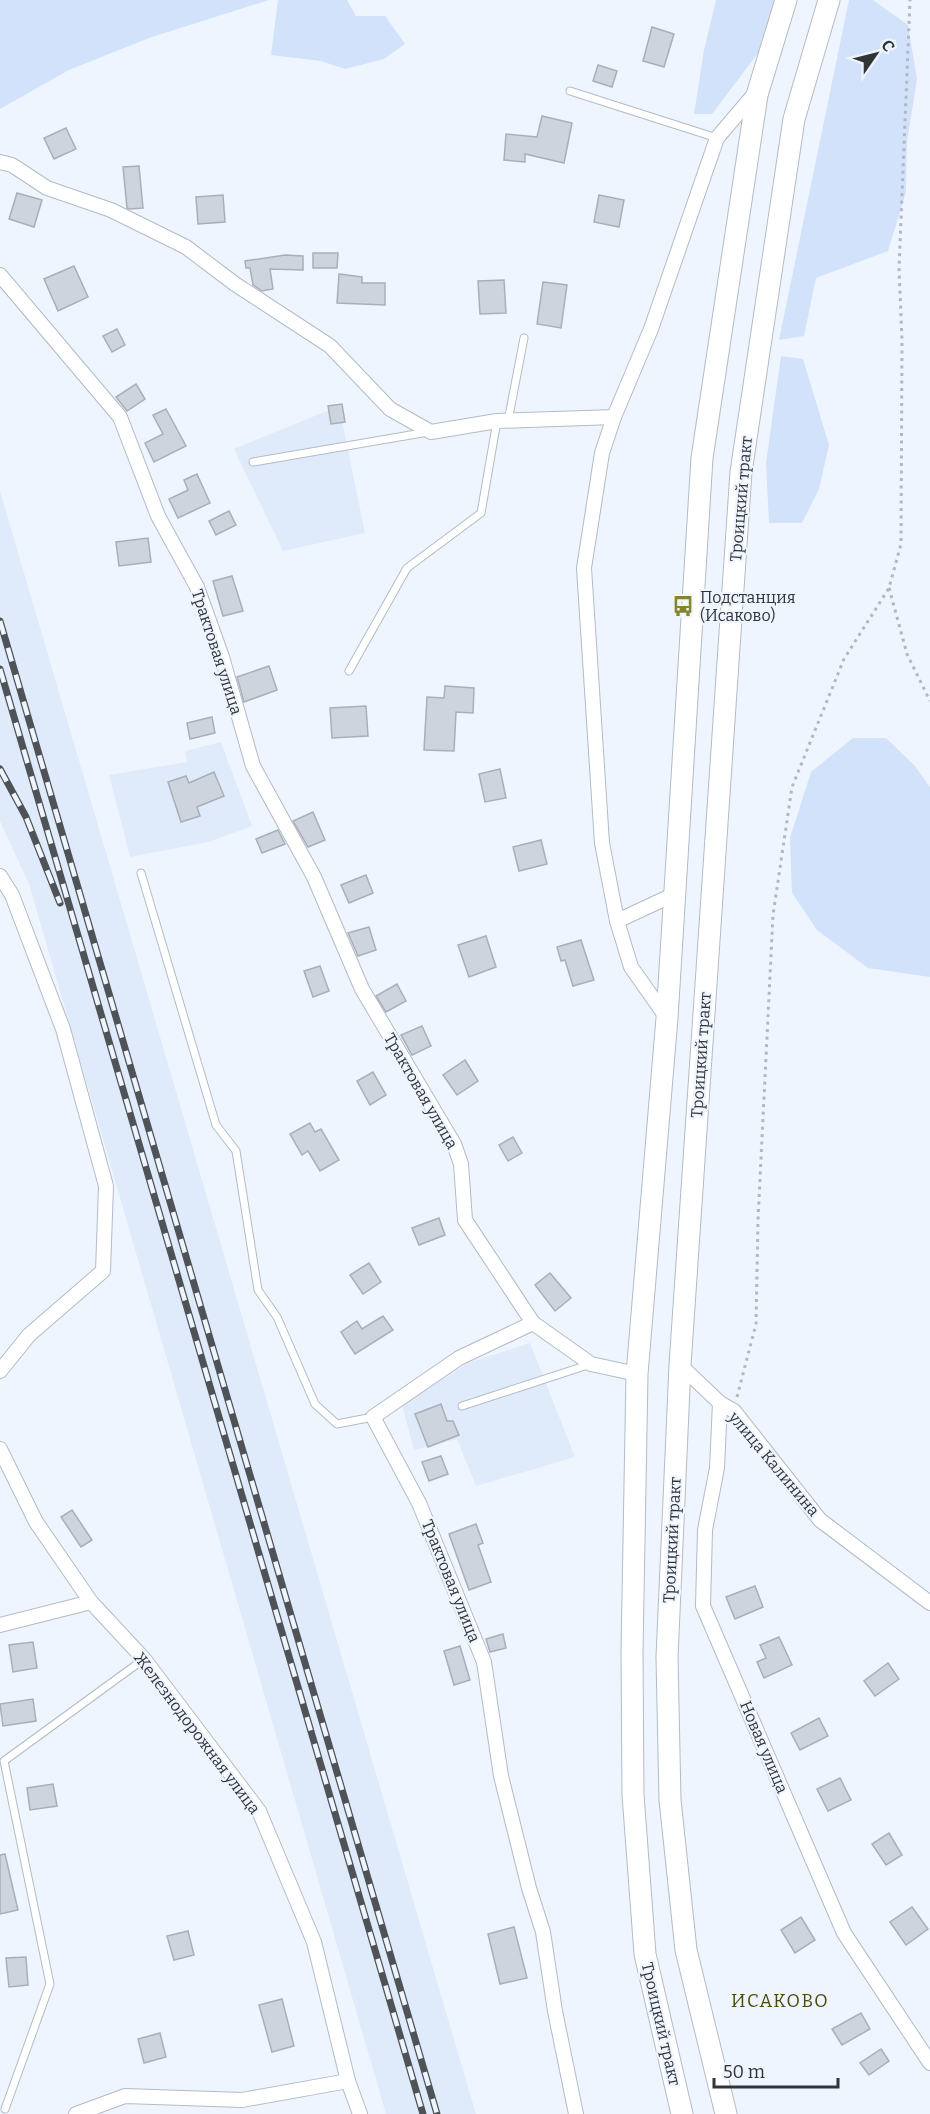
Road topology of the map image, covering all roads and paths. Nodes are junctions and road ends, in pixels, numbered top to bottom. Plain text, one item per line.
1 (786, 0) edge
2 (829, 0) edge
3 (910, 0) edge
4 (760, 87) junction
5 (570, 91) dead end
6 (717, 138) junction
7 (0, 162) edge
8 (0, 275) edge
9 (524, 338) dead end
10 (614, 417) junction
11 (502, 421) junction
12 (431, 432) junction
13 (253, 462) dead end
14 (889, 588) junction
15 (349, 671) dead end
16 (930, 701) edge
17 (141, 873) dead end
18 (0, 876) edge
19 (675, 894) junction
20 (617, 921) junction
21 (667, 1018) junction
22 (533, 1323) junction
23 (591, 1364) junction
24 (680, 1365) junction
25 (0, 1371) edge
26 (638, 1374) junction
27 (720, 1403) junction
28 (462, 1407) dead end
29 (734, 1411) junction
30 (373, 1418) junction
31 (0, 1449) edge
32 (91, 1602) junction
33 (930, 1603) edge
34 (0, 1625) edge
35 (144, 1659) junction
36 (930, 2063) edge
37 (348, 2081) junction
38 (4, 2109) edge
39 (76, 2114) edge
40 (360, 2114) edge
41 (576, 2114) edge
42 (682, 2114) edge
43 (726, 2114) edge

1 - 4 main road, Троицкий тракт
2 - 24 main road, Троицкий тракт
3 - 14 path
4 - 6 street
4 - 19 main road, Троицкий тракт
5 - 6 lane
6 - 10 street
7 - 12 street
8 - 22 street, Трактовая улица
9 - 11 lane
10 - 11 street
10 - 20 street
11 - 12 street
11 - 15 lane
12 - 13 lane
14 - 16 path
14 - 29 path
17 - 30 lane
18 - 25 street
19 - 20 street
19 - 21 main road, Троицкий тракт
20 - 21 street
21 - 26 main road, Троицкий тракт
22 - 23 street
22 - 30 street
23 - 26 street
23 - 28 lane
24 - 27 street, улица Калинина
24 - 43 main road, Троицкий тракт
26 - 42 main road, Троицкий тракт
27 - 29 street, улица Калинина
27 - 36 street, Новая улица
29 - 33 street, улица Калинина
30 - 41 street, Трактовая улица
31 - 32 street, Железнодорожная улица
32 - 34 street
32 - 35 street, Железнодорожная улица
35 - 37 street, Железнодорожная улица
35 - 38 lane
37 - 39 street
37 - 40 street, Железнодорожная улица

